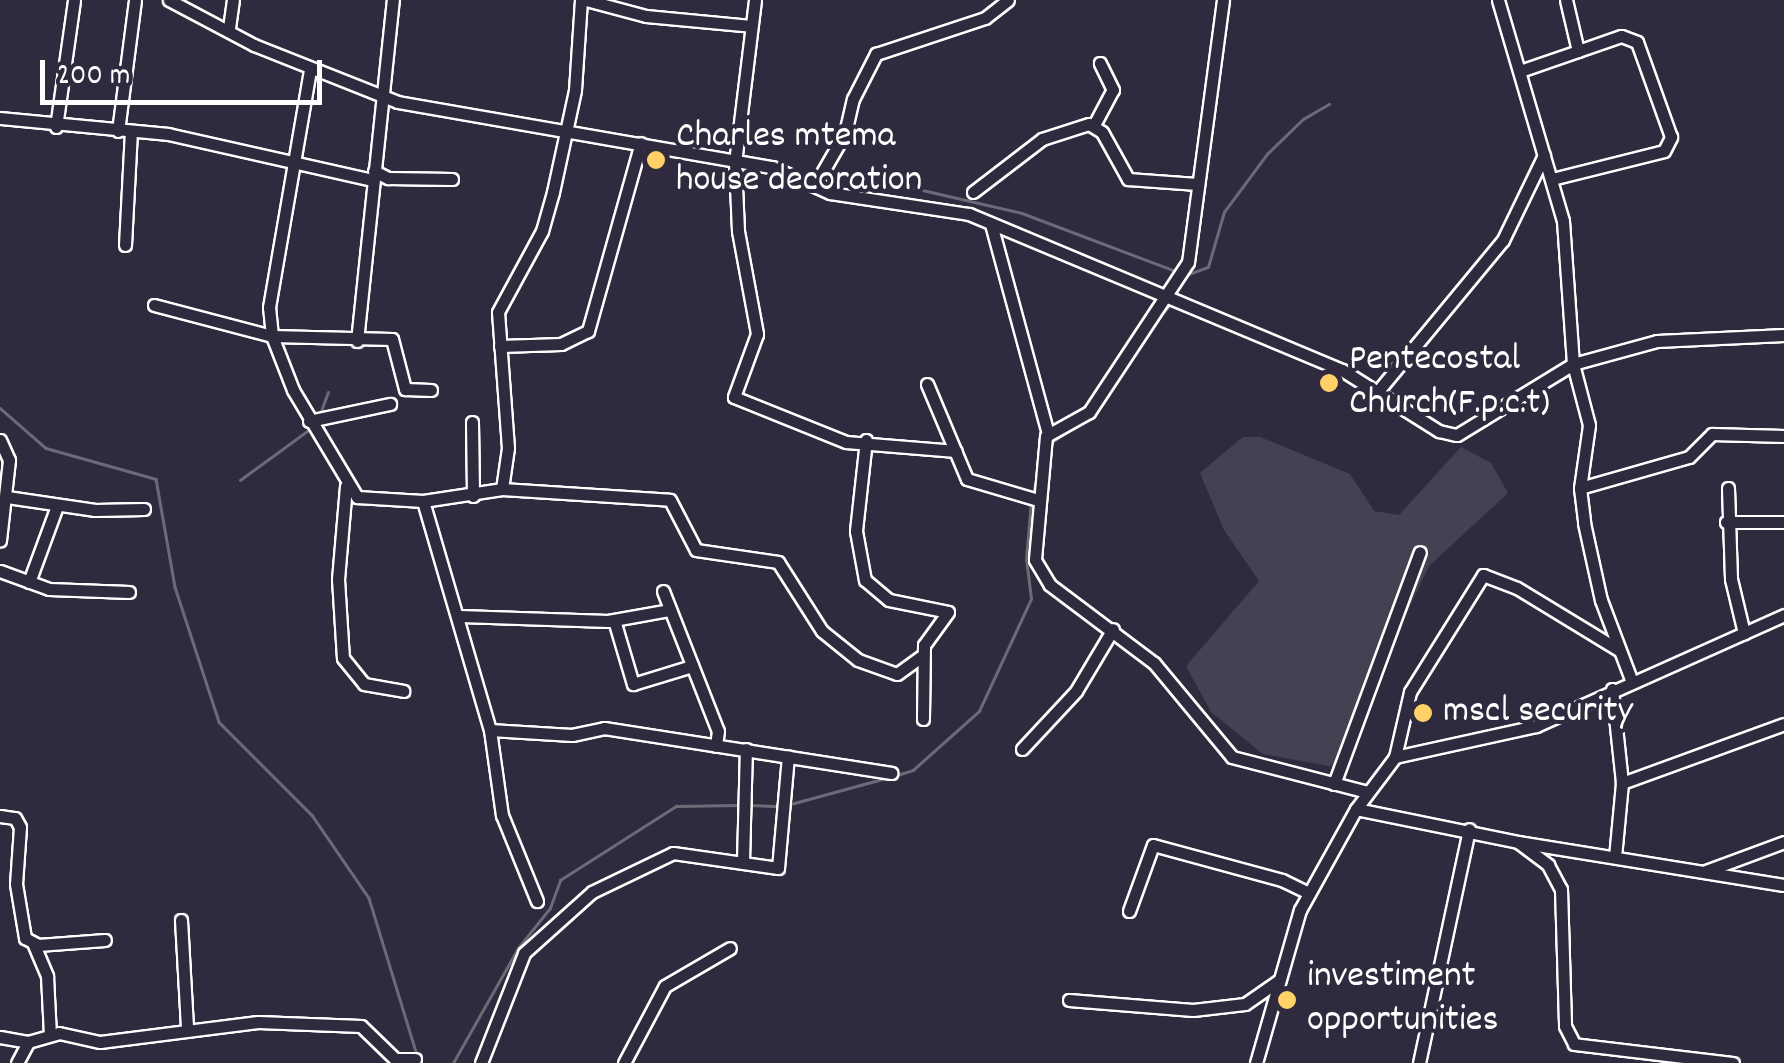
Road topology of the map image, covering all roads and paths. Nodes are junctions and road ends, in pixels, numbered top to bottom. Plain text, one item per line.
1 (74, 0) edge
2 (135, 0) edge
3 (169, 0) edge
4 (234, 0) edge
5 (392, 0) edge
6 (584, 0) edge
7 (755, 0) edge
8 (1008, 0) edge
9 (1223, 0) edge
10 (1498, 0) edge
11 (1566, 0) edge
12 (751, 26) junction
13 (229, 28) junction
14 (1578, 51) junction
15 (1100, 63) dead end
16 (310, 70) junction
17 (1520, 72) junction
18 (384, 96) junction
19 (0, 118) edge
20 (56, 126) junction
21 (1094, 126) junction
22 (565, 129) junction
23 (125, 130) junction
24 (641, 144) junction
25 (1544, 155) junction
26 (291, 162) junction
27 (734, 162) junction
28 (373, 176) junction
29 (452, 179) dead end
30 (1552, 179) junction
31 (1197, 184) junction
32 (815, 186) junction
33 (974, 192) dead end
34 (991, 224) junction
35 (125, 245) dead end
36 (1162, 292) junction
37 (154, 305) dead end
38 (1784, 335) edge
39 (272, 336) junction
40 (356, 342) junction
41 (500, 346) junction
42 (1572, 364) junction
43 (927, 384) dead end
44 (431, 390) dead end
45 (1378, 390) junction
46 (390, 404) dead end
47 (309, 421) junction
48 (472, 422) dead end
49 (1048, 434) junction
50 (1784, 436) edge
51 (0, 440) edge
52 (866, 440) junction
53 (956, 451) junction
54 (346, 486) junction
55 (1580, 488) junction
56 (1728, 488) dead end
57 (502, 489) junction
58 (473, 496) junction
59 (7, 497) junction
60 (1038, 500) junction
61 (423, 501) junction
62 (57, 506) junction
63 (144, 509) dead end
64 (1726, 522) junction
65 (1784, 522) edge
66 (0, 540) edge
67 (1420, 552) dead end
68 (0, 571) edge
69 (29, 582) junction
70 (129, 592) dead end
71 (664, 592) dead end
72 (670, 610) junction
73 (1784, 615) edge
74 (460, 616) junction
75 (614, 620) junction
76 (1113, 628) junction
77 (1744, 632) junction
78 (1619, 650) junction
79 (923, 655) junction
80 (692, 666) junction
81 (1632, 682) junction
82 (1612, 689) junction
83 (403, 690) dead end
84 (923, 719) dead end
85 (1784, 724) edge
86 (490, 730) junction
87 (716, 746) junction
88 (746, 749) junction
89 (1022, 749) dead end
90 (788, 756) junction
91 (1395, 757) junction
92 (892, 773) dead end
93 (1622, 783) junction
94 (1334, 784) junction
95 (1366, 792) junction
96 (1356, 809) junction
97 (0, 816) edge
98 (1469, 829) junction
99 (1518, 842) junction
100 (1784, 842) edge
101 (1615, 857) junction
102 (743, 860) junction
103 (1702, 872) junction
104 (1784, 885) edge
105 (1308, 893) junction
106 (537, 901) dead end
107 (1129, 911) dead end
108 (182, 920) dead end
109 (106, 940) dead end
110 (34, 945) junction
111 (730, 948) dead end
112 (1277, 982) junction
113 (1069, 1000) dead end
114 (187, 1028) junction
115 (50, 1035) junction
116 (0, 1037) edge
117 (28, 1042) junction
118 (415, 1059) dead end
119 (627, 1061) edge
120 (17, 1063) edge
121 (481, 1063) edge
122 (1256, 1063) edge
123 (1419, 1063) edge
124 (1733, 1063) edge

1 - 20 street
2 - 23 street
3 - 13 street
4 - 13 street
5 - 18 street
6 - 12 street
6 - 22 street
7 - 12 street
8 - 32 street
9 - 31 street
10 - 17 street
11 - 14 street
12 - 27 street
13 - 16 street
14 - 17 street
14 - 30 street
15 - 21 street
16 - 18 street
16 - 26 street
17 - 25 street
18 - 22 street
18 - 28 street
19 - 20 street
20 - 23 street
21 - 31 street
21 - 33 street
22 - 24 street
22 - 41 street
23 - 26 street
23 - 35 street
24 - 27 street
24 - 41 street
25 - 30 street
25 - 45 street
26 - 28 street
26 - 39 street
27 - 32 street
27 - 52 street
28 - 29 street
28 - 40 street
30 - 42 street
31 - 36 street
32 - 34 street
34 - 36 street
34 - 49 street
36 - 45 street
36 - 49 street
37 - 39 street
38 - 42 street
39 - 40 street
39 - 47 street
40 - 44 street
41 - 57 street
42 - 45 street
42 - 55 street
43 - 53 street
46 - 47 street
47 - 54 street
48 - 58 street
49 - 60 street
50 - 55 street
51 - 59 street
52 - 53 street
52 - 79 street
53 - 60 street
54 - 61 street
54 - 83 street
55 - 78 street
56 - 64 street
57 - 58 street
57 - 79 street
58 - 61 street
59 - 62 street
59 - 66 street
60 - 76 street
61 - 74 street
62 - 63 street
62 - 69 street
64 - 65 street
64 - 77 street
67 - 94 street
68 - 69 street
69 - 70 street
71 - 72 street
72 - 75 street
72 - 80 street
73 - 77 street
74 - 75 street
74 - 86 street
75 - 80 street
76 - 89 street
76 - 94 street
77 - 81 street
78 - 81 street
78 - 91 street
79 - 84 street
80 - 87 street
81 - 82 street
82 - 91 street
82 - 93 street
85 - 93 street
86 - 87 street
86 - 106 street
87 - 88 street
88 - 90 street
88 - 102 street
90 - 92 street
90 - 102 street
91 - 95 street
93 - 101 street
94 - 95 street
95 - 96 street
96 - 98 street
96 - 105 street
97 - 110 street
98 - 99 street
98 - 123 street
99 - 101 street
99 - 124 street
100 - 103 street
101 - 103 street
102 - 121 street
103 - 104 street
105 - 107 street
105 - 112 street
108 - 114 street
109 - 110 street
110 - 115 street
111 - 119 street
112 - 113 street
112 - 122 street
114 - 115 street
114 - 118 street
115 - 117 street
116 - 117 street
117 - 120 street

